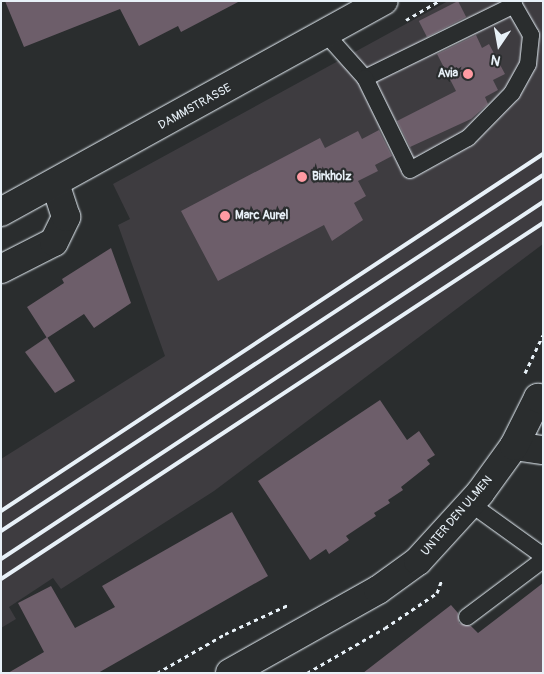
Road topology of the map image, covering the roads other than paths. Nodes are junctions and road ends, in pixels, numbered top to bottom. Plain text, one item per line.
1 (369, 1) edge
2 (384, 1) edge
3 (513, 3) edge
4 (329, 29) junction
5 (365, 78) junction
6 (55, 184) junction
7 (1, 212) edge
8 (1, 269) edge
9 (541, 394) edge
10 (514, 446) junction
11 (543, 450) edge
12 (471, 504) junction
13 (543, 556) edge
14 (543, 560) edge
15 (467, 617) dead end
16 (230, 673) edge

1 - 4 street, DAMMSTRASSE
2 - 4 street, DAMMSTRASSE
3 - 5 lane
3 - 5 lane
4 - 5 lane
4 - 6 street, DAMMSTRASSE
6 - 7 street, DAMMSTRASSE
6 - 8 street
9 - 10 street, UNTER DEN ULMEN
10 - 11 street
10 - 12 street, UNTER DEN ULMEN
12 - 13 lane
12 - 16 street, UNTER DEN ULMEN
14 - 15 lane

